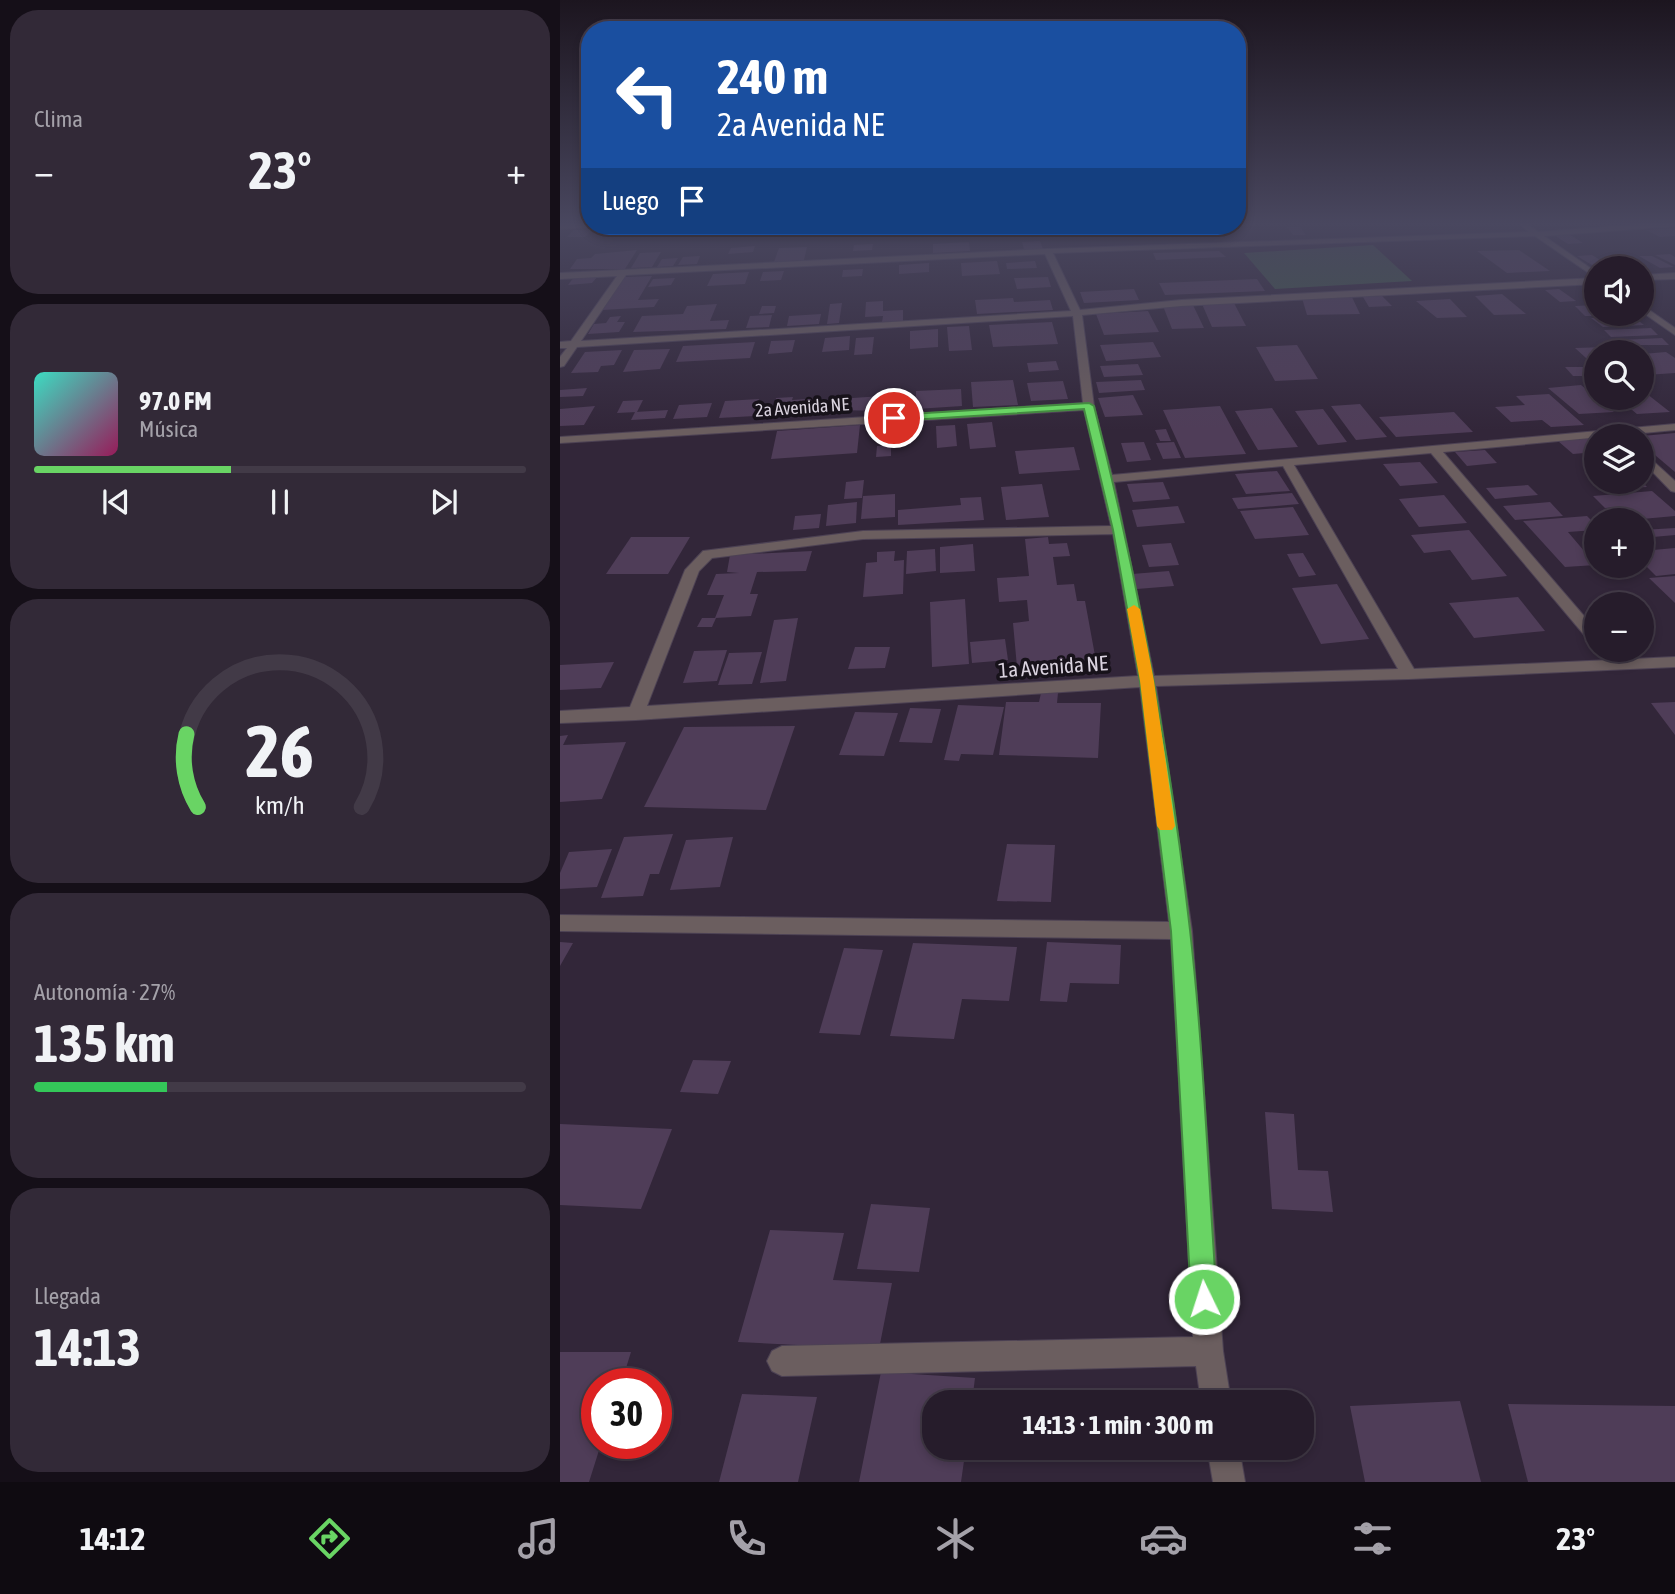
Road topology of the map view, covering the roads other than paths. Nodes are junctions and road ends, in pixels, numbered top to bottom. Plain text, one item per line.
1 (610, 291) edge
2 (1067, 291) edge
3 (1386, 291) edge
4 (1077, 313) junction
5 (1654, 317) edge
6 (1675, 332) edge
7 (560, 345) edge
8 (572, 345) junction
9 (560, 364) edge
10 (1089, 406) junction
11 (1675, 427) edge
12 (1654, 430) edge
13 (1584, 437) edge
14 (560, 440) edge
15 (1435, 450) junction
16 (1287, 463) junction
17 (1654, 467) edge
18 (1105, 479) junction
19 (1675, 488) edge
20 (1119, 530) junction
21 (1584, 626) edge
22 (1615, 662) edge
23 (1675, 662) edge
24 (1617, 665) junction
25 (1409, 674) junction
26 (1147, 681) junction
27 (636, 714) junction
28 (560, 717) edge
29 (560, 923) edge
30 (1181, 931) junction
31 (1208, 1352) junction
32 (782, 1361) dead end
33 (1214, 1390) edge
34 (1225, 1460) edge
35 (1229, 1482) edge

1 - 8 street
2 - 4 street
3 - 4 street
4 - 8 street
4 - 10 street
5 - 6 street
7 - 8 street
8 - 9 street
10 - 14 street, 2a Avenida NE
10 - 18 street
11 - 12 street
13 - 15 street
15 - 16 street
15 - 21 street
16 - 18 street
16 - 25 street
17 - 19 street
18 - 20 street
20 - 26 street
20 - 27 street
22 - 24 street
23 - 24 street, 1a Avenida NE
24 - 25 street, 1a Avenida NE
25 - 26 street, 1a Avenida NE
26 - 27 street, 1a Avenida NE
26 - 30 street
27 - 28 street, 1a Avenida NE
29 - 30 street
30 - 31 street
31 - 32 street
31 - 33 street
34 - 35 street

